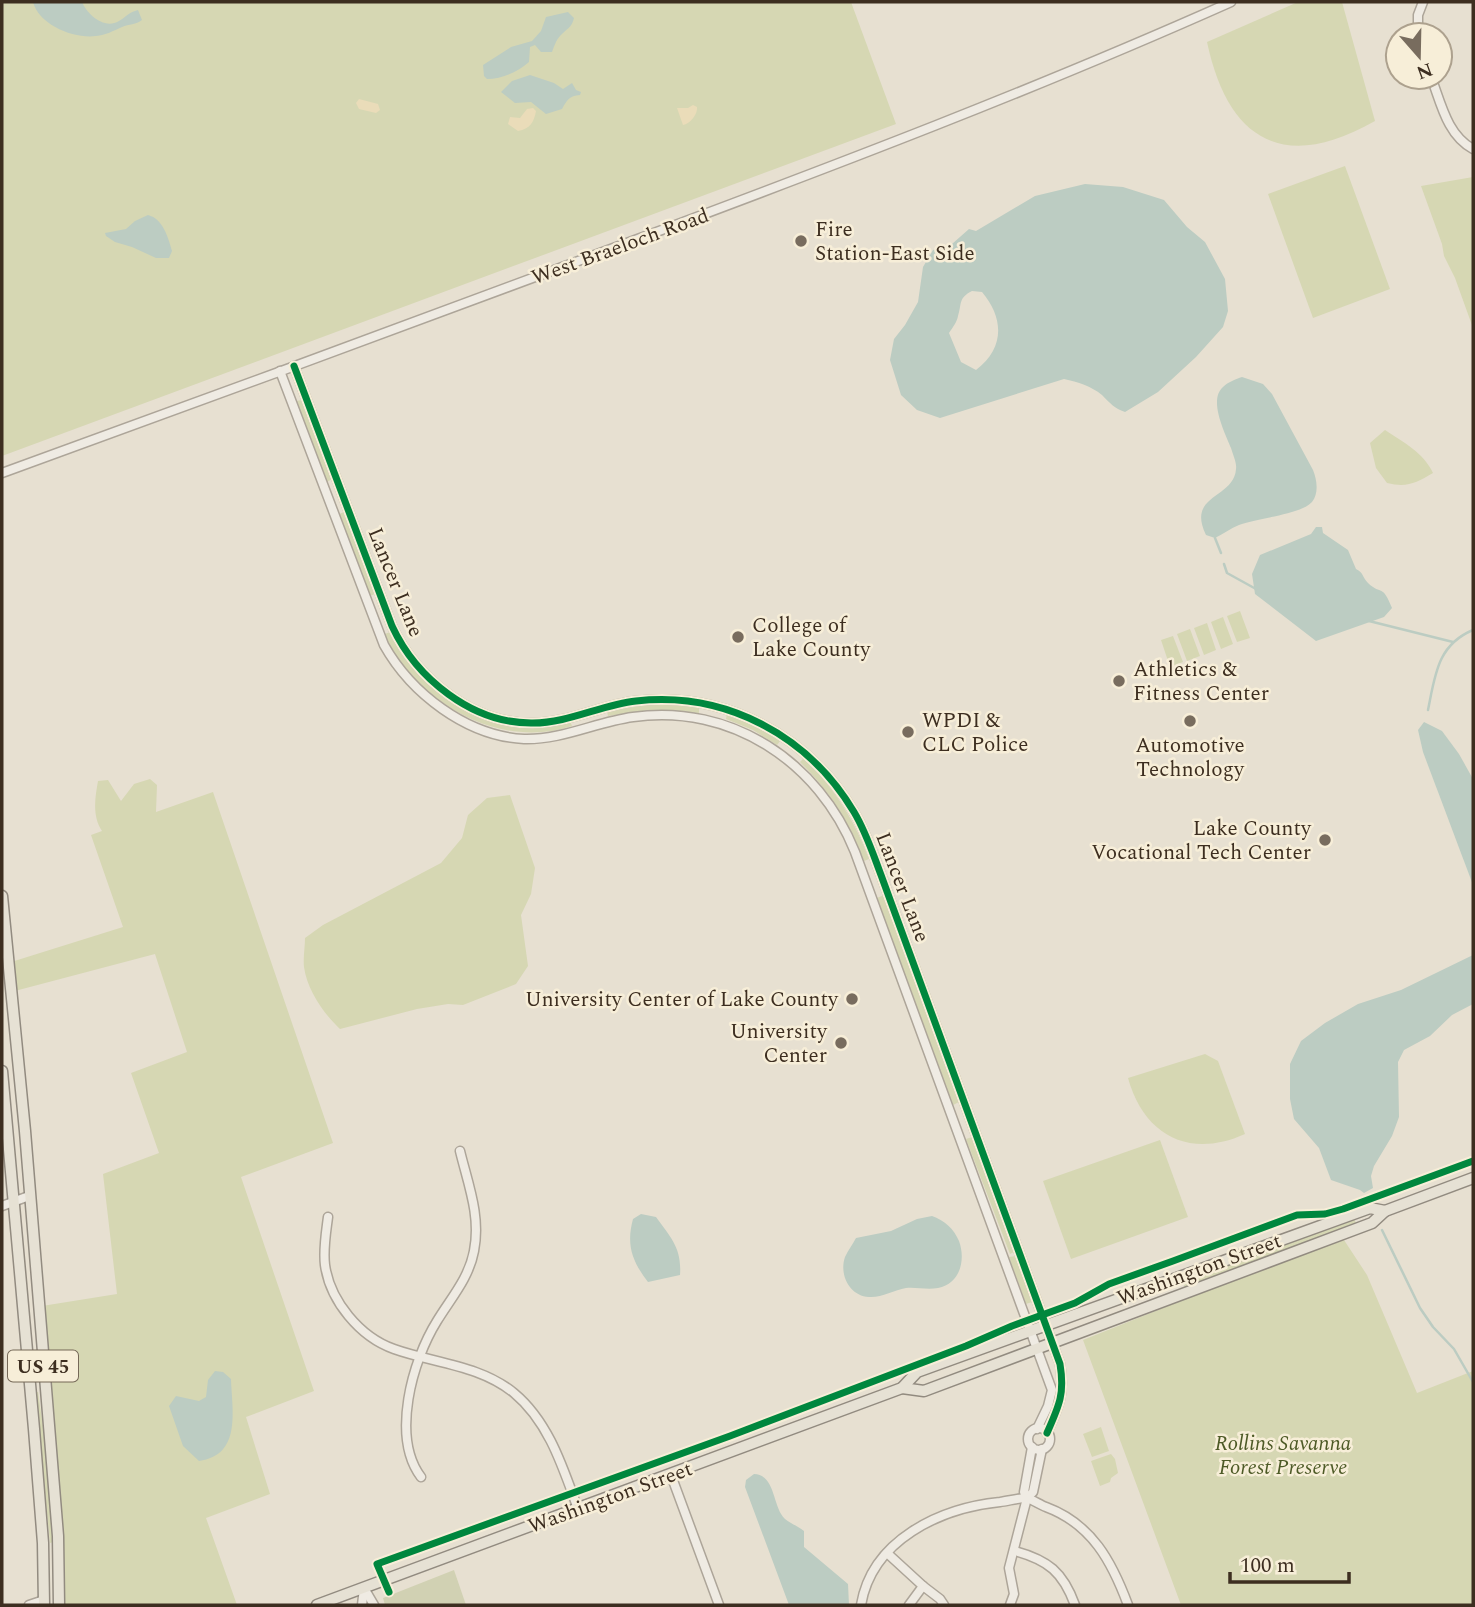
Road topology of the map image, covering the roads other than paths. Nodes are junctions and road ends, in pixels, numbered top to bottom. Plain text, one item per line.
1 (1231, 2) edge
2 (1423, 2) edge
3 (1418, 21) edge
4 (1437, 91) edge
5 (1473, 149) edge
6 (294, 366) junction
7 (279, 372) junction
8 (2, 473) edge
9 (2, 896) edge
10 (2, 1070) edge
11 (460, 1151) dead end
12 (1473, 1178) edge
13 (29, 1196) junction
14 (13, 1202) junction
15 (2, 1206) edge
16 (1385, 1211) junction
17 (328, 1217) dead end
18 (1046, 1325) junction
19 (1031, 1331) junction
20 (1053, 1344) junction
21 (1037, 1349) junction
22 (420, 1356) junction
23 (902, 1388) junction
24 (1037, 1429) junction
25 (1047, 1433) junction
26 (1032, 1447) junction
27 (1042, 1449) junction
28 (671, 1475) junction
29 (421, 1477) dead end
30 (1027, 1498) junction
31 (578, 1509) junction
32 (1015, 1550) junction
33 (887, 1553) junction
34 (923, 1586) junction
35 (364, 1588) junction
36 (44, 1603) edge
37 (29, 1605) edge
38 (59, 1605) edge
39 (317, 1605) edge
40 (362, 1605) edge
41 (374, 1605) edge
42 (719, 1605) edge
43 (861, 1605) edge
44 (909, 1605) edge
45 (944, 1605) edge
46 (1010, 1605) edge
47 (1075, 1605) edge
48 (1128, 1605) edge

1 - 6 street, West Braeloch Road
2 - 3 street
4 - 5 street
6 - 7 street, West Braeloch Road
6 - 18 street, Lancer Lane
7 - 8 street, West Braeloch Road
7 - 19 street, Lancer Lane
9 - 13 main road, US 45
10 - 14 main road, US 45
11 - 22 street
12 - 16 main road, Washington Street
13 - 14 street
13 - 38 main road, US 45
14 - 15 street
14 - 36 main road, US 45
16 - 18 main road, Washington Street
16 - 20 main road, Washington Street
17 - 22 street
18 - 19 main road, Washington Street
18 - 20 street, Lancer Lane
19 - 21 street, Lancer Lane
19 - 23 main road, Washington Street
20 - 21 main road, Washington Street
20 - 25 street, Lancer Lane
21 - 23 main road, Washington Street
21 - 24 street, Lancer Lane
22 - 29 street
22 - 31 street
23 - 28 main road, Washington Street
24 - 25 street
24 - 26 street, Lancer Lane
25 - 27 street, Lancer Lane
26 - 27 street
26 - 30 street, Lancer Lane
27 - 30 street, Lancer Lane
28 - 31 main road, Washington Street
28 - 42 street
30 - 32 street
30 - 33 street
30 - 48 street
31 - 35 main road, Washington Street
32 - 46 street
32 - 47 street
33 - 34 street
33 - 43 street
34 - 44 street
34 - 45 street
35 - 39 main road, Washington Street
35 - 40 street
35 - 41 street
36 - 37 street

